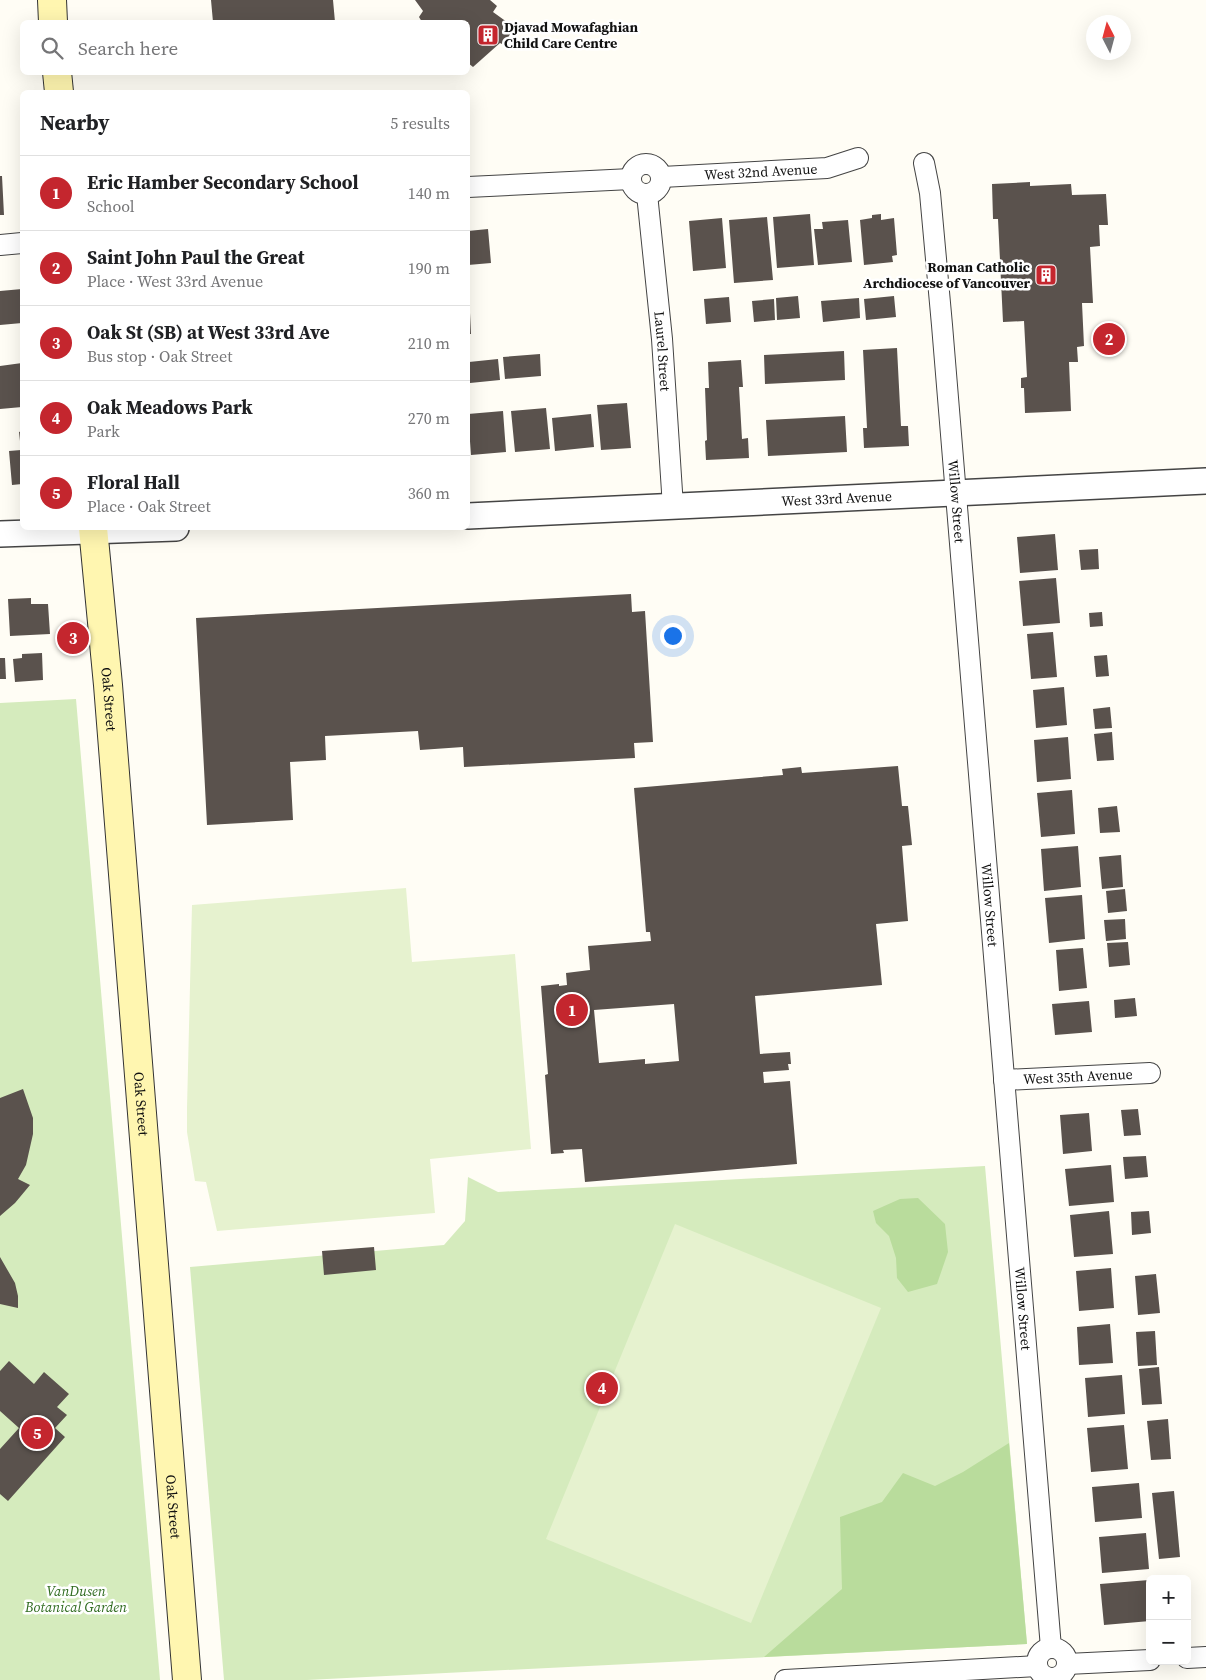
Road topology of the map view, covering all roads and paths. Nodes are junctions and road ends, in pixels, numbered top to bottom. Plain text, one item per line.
1 (52, 0) edge
2 (54, 20) edge
3 (57, 75) edge
4 (59, 90) edge
5 (858, 158) dead end
6 (924, 163) dead end
7 (662, 177) junction
8 (631, 179) junction
9 (470, 187) edge
10 (647, 194) junction
11 (20, 243) edge
12 (0, 245) edge
13 (1206, 481) edge
14 (956, 494) junction
15 (673, 507) junction
16 (470, 516) edge
17 (62, 530) edge
18 (93, 530) edge
19 (0, 534) edge
20 (1150, 1073) dead end
21 (1004, 1080) junction
22 (1051, 1648) junction
23 (1206, 1657) edge
24 (1191, 1658) edge
25 (1146, 1660) edge
26 (1067, 1664) junction
27 (1036, 1666) junction
28 (187, 1680) edge
29 (785, 1680) edge
30 (1054, 1680) edge

1 - 2 main road
3 - 4 main road
5 - 7 street, West 32nd Avenue
6 - 14 street, Willow Street
7 - 8 street
7 - 10 street
8 - 9 street
8 - 10 street
10 - 15 street, Laurel Street
11 - 12 street
13 - 14 street, West 33rd Avenue
14 - 15 street, West 33rd Avenue
14 - 21 street, Willow Street
15 - 16 street, West 33rd Avenue
17 - 19 street
18 - 28 main road, Oak Street
20 - 21 street, West 35th Avenue
21 - 22 street, Willow Street
22 - 26 street
22 - 27 street
23 - 24 street
25 - 26 street
26 - 30 street
27 - 29 street
27 - 30 street

